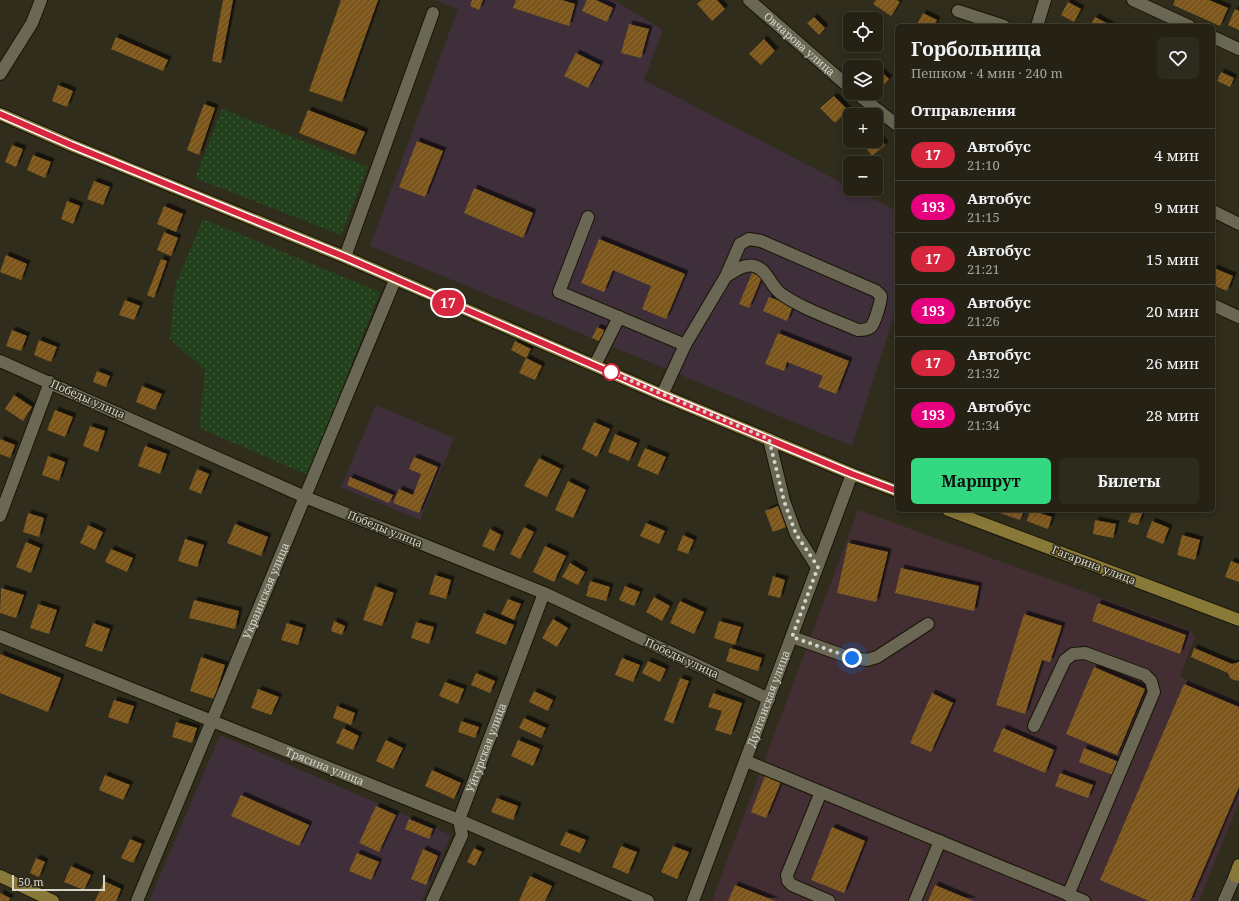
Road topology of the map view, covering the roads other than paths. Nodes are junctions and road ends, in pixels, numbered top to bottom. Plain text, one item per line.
1 (41, 0) edge
2 (749, 0) edge
3 (1045, 0) edge
4 (1133, 0) edge
5 (958, 11) dead end
6 (433, 13) dead end
7 (998, 24) edge
8 (1038, 24) edge
9 (1185, 24) edge
10 (1215, 38) edge
11 (1239, 50) edge
12 (0, 74) edge
13 (843, 82) edge
14 (865, 100) edge
15 (0, 114) edge
16 (895, 123) edge
17 (1215, 212) edge
18 (588, 217) dead end
19 (1239, 224) edge
20 (345, 257) junction
21 (726, 276) junction
22 (395, 280) junction
23 (1215, 305) edge
24 (619, 317) junction
25 (1239, 317) edge
26 (685, 345) junction
27 (0, 361) edge
28 (595, 365) junction
29 (50, 382) junction
30 (662, 395) junction
31 (769, 439) junction
32 (852, 474) junction
33 (895, 490) edge
34 (305, 497) junction
35 (953, 512) edge
36 (0, 516) edge
37 (818, 567) junction
38 (544, 592) junction
39 (1239, 620) edge
40 (928, 624) dead end
41 (0, 636) edge
42 (792, 637) junction
43 (769, 699) junction
44 (212, 722) junction
45 (1034, 726) dead end
46 (746, 761) junction
47 (821, 792) junction
48 (459, 820) junction
49 (940, 841) junction
50 (1238, 873) edge
51 (0, 876) edge
52 (1068, 894) junction
53 (53, 901) edge
54 (137, 901) edge
55 (432, 901) edge
56 (648, 901) edge
57 (694, 901) edge
58 (829, 901) edge
59 (915, 901) edge
60 (1084, 901) edge
61 (1224, 901) edge

1 - 12 street
2 - 13 street, Овчарова улица
3 - 8 street
4 - 9 street
5 - 7 street
6 - 20 street
10 - 11 street
14 - 16 street
15 - 20 main road
17 - 19 street
18 - 24 street
20 - 22 main road
21 - 21 street
21 - 26 street
22 - 28 main road
22 - 34 street, Украинская улица
23 - 25 street
24 - 26 street
24 - 28 street
26 - 30 street
27 - 29 street, Победы улица
28 - 30 main road
29 - 34 street, Победы улица
29 - 36 street
30 - 31 main road
31 - 32 main road
31 - 37 street
32 - 33 main road
32 - 37 street, Дунганская улица
34 - 38 street, Победы улица
34 - 44 street, Украинская улица
35 - 39 main road, Гагарина улица
37 - 42 street, Дунганская улица
38 - 43 street, Победы улица
38 - 48 street, Уйгурская улица
40 - 42 street
41 - 44 street, Трясина улица
42 - 43 street, Дунганская улица
43 - 46 street, Дунганская улица
44 - 48 street, Трясина улица
44 - 54 street, Украинская улица
45 - 52 street
46 - 47 street
46 - 57 street, Дунганская улица
47 - 49 street
47 - 58 street
48 - 55 street, Уйгурская улица
48 - 56 street, Трясина улица
49 - 52 street
49 - 59 street
50 - 61 street
51 - 53 main road
52 - 60 street

